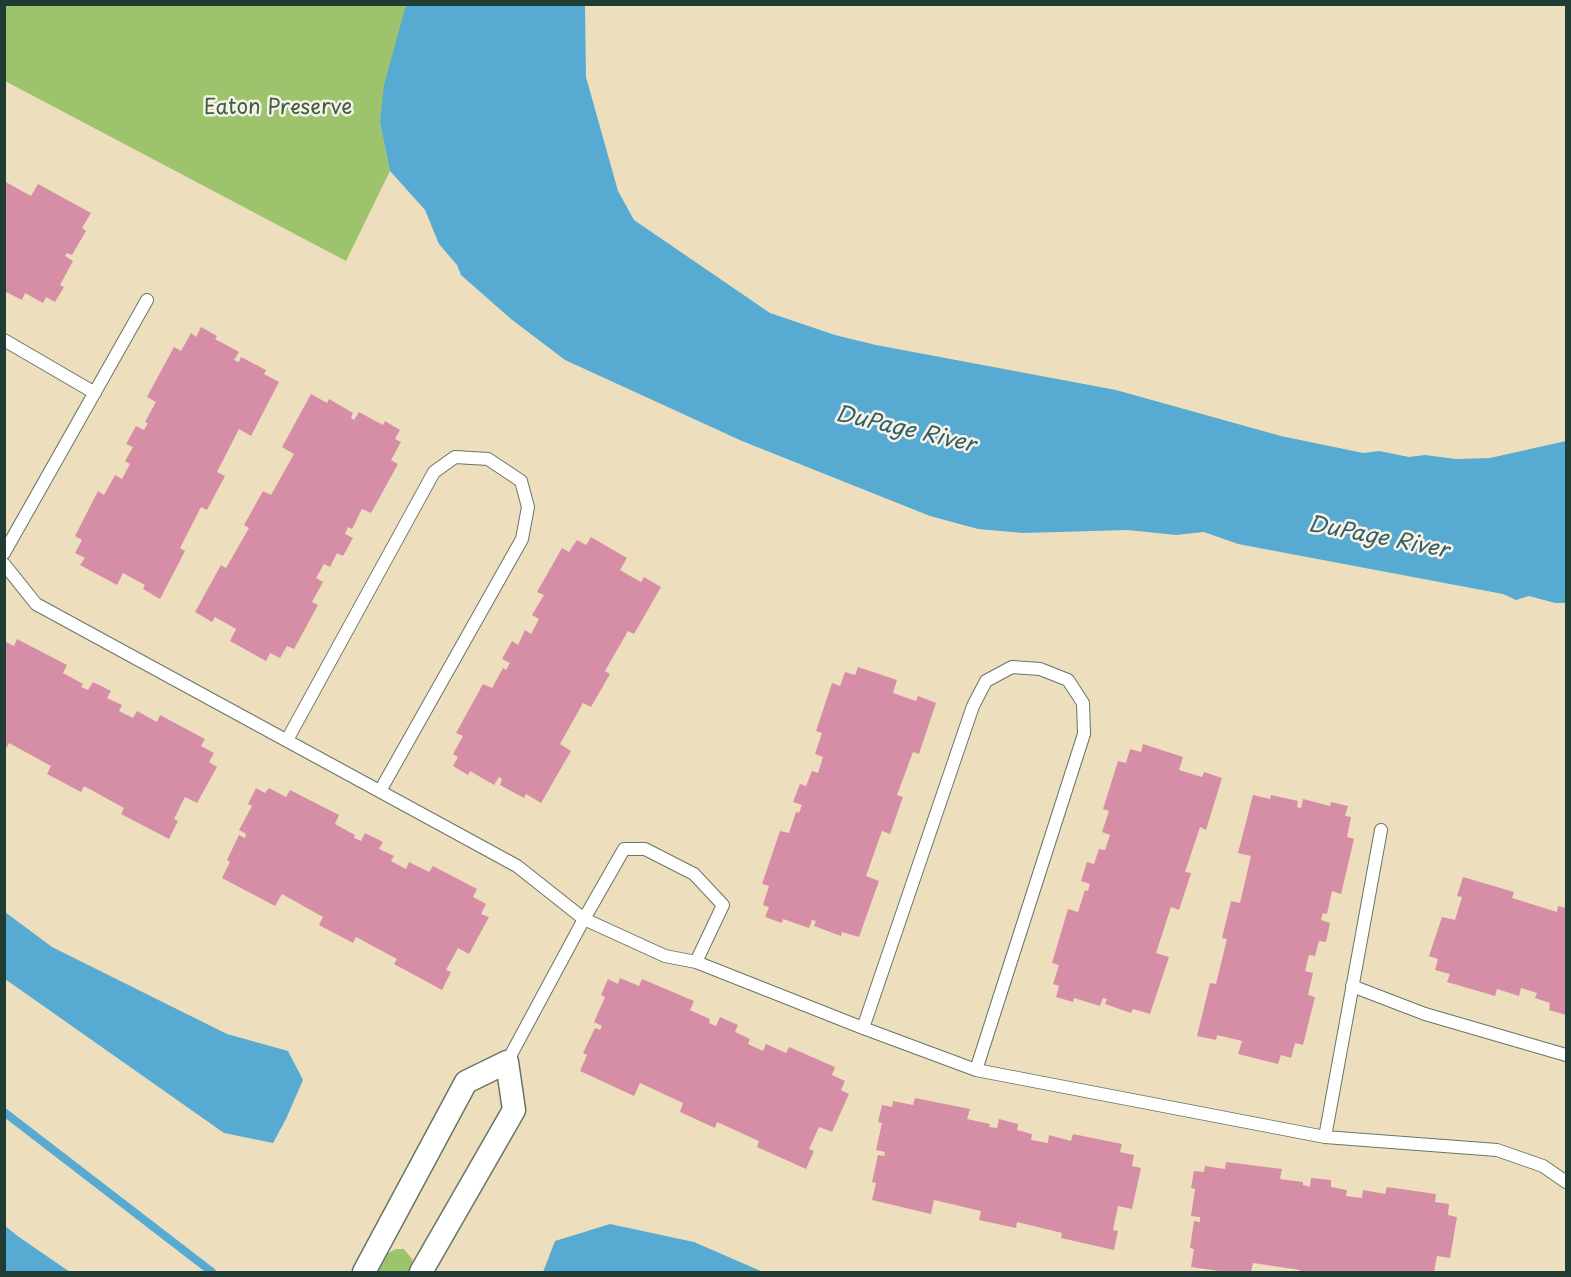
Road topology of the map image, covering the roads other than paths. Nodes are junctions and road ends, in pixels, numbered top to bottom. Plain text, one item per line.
1 (147, 300) dead end
2 (4, 340) edge
3 (95, 393) junction
4 (4, 553) edge
5 (4, 564) edge
6 (287, 741) junction
7 (380, 791) junction
8 (1381, 830) dead end
9 (584, 919) junction
10 (696, 962) junction
11 (1352, 986) junction
12 (862, 1029) junction
13 (1566, 1055) edge
14 (507, 1062) junction
15 (976, 1070) junction
16 (1325, 1137) junction
17 (1566, 1182) edge
18 (364, 1272) edge
19 (421, 1272) edge

1 - 3 lane
2 - 3 lane
3 - 4 lane
5 - 6 lane
6 - 7 lane
6 - 7 lane
7 - 9 lane
8 - 11 lane
9 - 10 lane
9 - 10 lane
9 - 14 lane
10 - 12 lane
11 - 13 lane
11 - 16 lane
12 - 15 lane
12 - 15 lane
14 - 18 street
14 - 19 street
15 - 16 lane
16 - 17 lane

